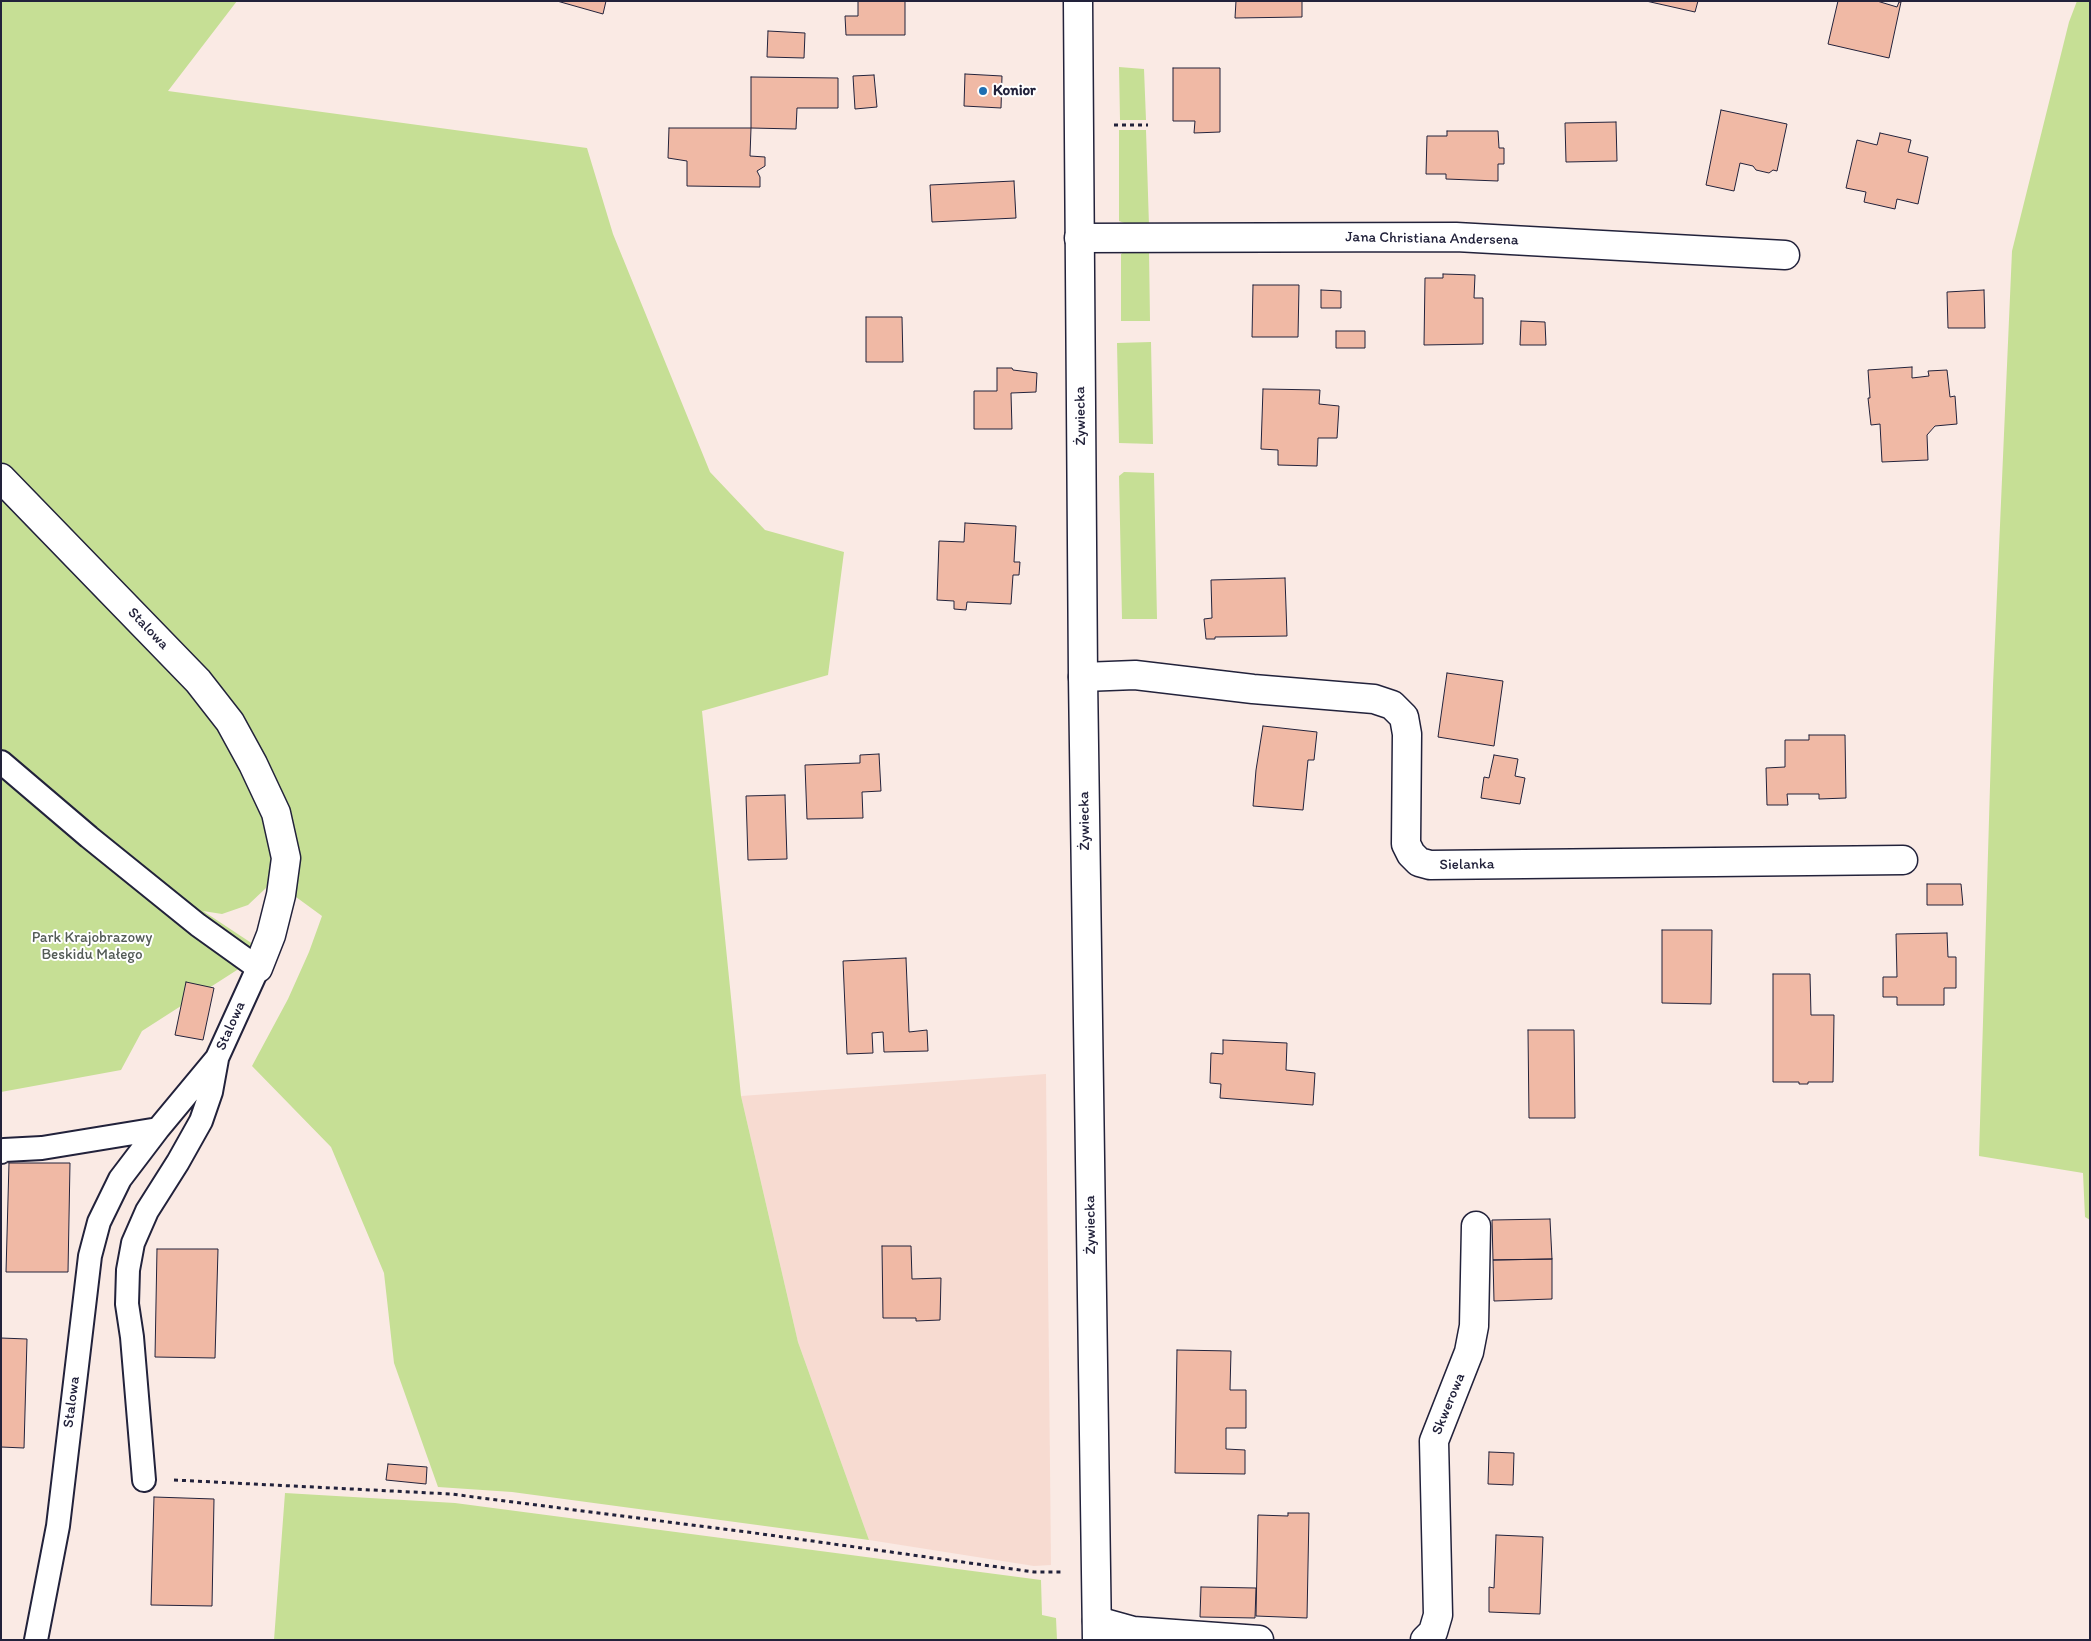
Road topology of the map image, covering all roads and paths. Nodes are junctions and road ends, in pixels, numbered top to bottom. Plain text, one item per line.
1 (1078, 1) edge
2 (1114, 125) dead end
3 (1148, 125) dead end
4 (1079, 238) junction
5 (1785, 255) dead end
6 (1, 478) edge
7 (1083, 677) junction
8 (1, 762) edge
9 (1903, 860) dead end
10 (258, 968) junction
11 (217, 1058) junction
12 (158, 1129) junction
13 (1, 1152) edge
14 (1476, 1226) dead end
15 (144, 1480) dead end
16 (194, 1480) dead end
17 (1061, 1572) dead end
18 (1097, 1630) edge
19 (36, 1640) edge
20 (1259, 1640) edge
21 (1425, 1640) edge

1 - 4 street, Żywiecka
2 - 3 path
4 - 5 street, Jana Christiana Andersena
4 - 7 street, Żywiecka
6 - 10 street, Stalowa
7 - 9 street, Sielanka
7 - 18 street, Żywiecka
8 - 10 lane
10 - 11 lane, Stalowa
11 - 12 lane, Stalowa
11 - 15 lane
12 - 13 lane
12 - 19 lane, Stalowa
14 - 21 street, Skwerowa
16 - 17 path
18 - 20 street

